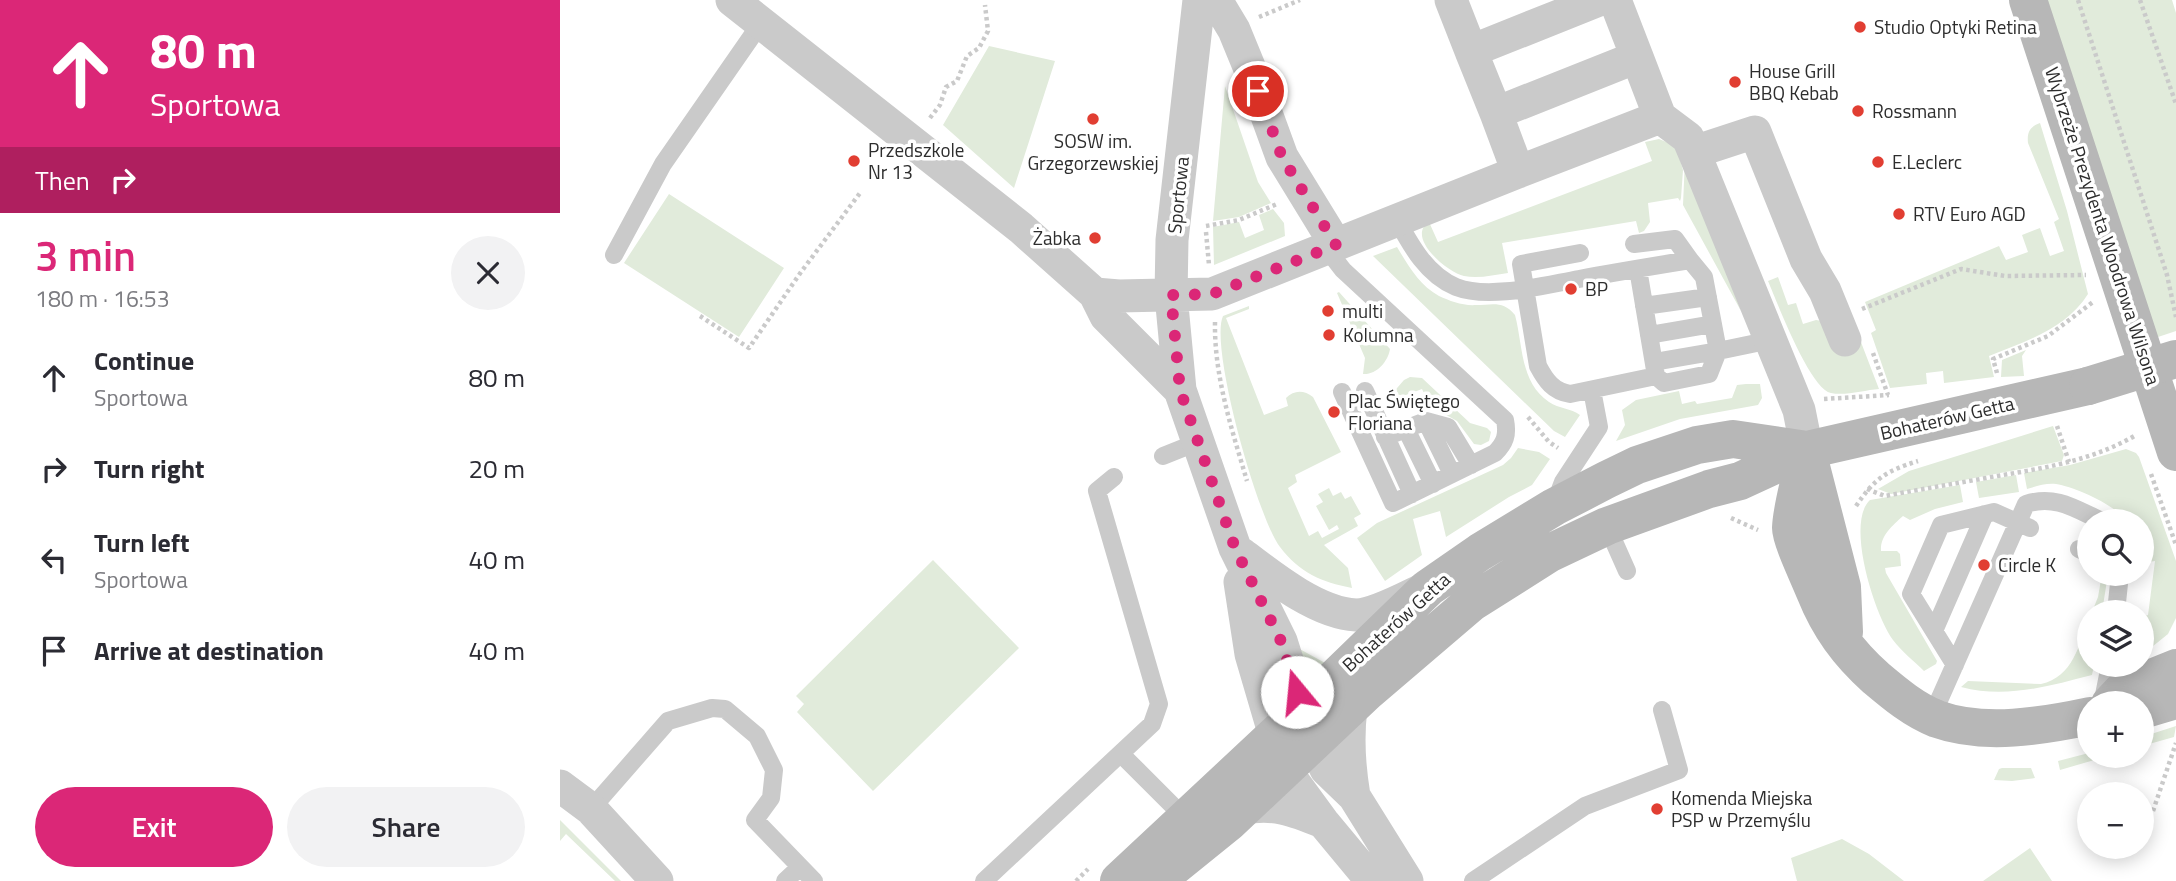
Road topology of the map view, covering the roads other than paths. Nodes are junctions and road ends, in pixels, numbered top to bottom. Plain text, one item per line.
1 (732, 0) edge
2 (1451, 0) edge
3 (1599, 0) edge
4 (1615, 0) edge
5 (2028, 0) edge
6 (1199, 1) edge
7 (761, 23) junction
8 (1471, 51) junction
9 (1637, 57) junction
10 (1496, 113) junction
11 (1660, 117) junction
12 (1694, 152) junction
13 (1518, 172) junction
14 (1397, 220) junction
15 (1634, 244) dead end
16 (1331, 246) junction
17 (1580, 253) dead end
18 (614, 255) dead end
19 (1690, 260) junction
20 (1638, 269) junction
21 (1525, 288) junction
22 (1095, 295) junction
23 (1171, 295) junction
24 (1708, 296) junction
25 (1644, 306) junction
26 (1713, 324) junction
27 (1852, 325) road end
28 (1649, 335) junction
29 (1771, 340) junction
30 (1718, 351) junction
31 (2176, 359) edge
32 (1655, 369) junction
33 (1180, 390) junction
34 (1592, 390) junction
35 (1365, 391) dead end
36 (1342, 392) dead end
37 (1426, 421) junction
38 (1406, 429) junction
39 (1385, 437) junction
40 (1198, 442) junction
41 (1807, 450) junction
42 (1163, 456) dead end
43 (2156, 457) edge
44 (1471, 465) junction
45 (1452, 474) junction
46 (1114, 477) dead end
47 (1433, 484) junction
48 (1412, 494) junction
49 (1553, 507) junction
50 (2077, 510) edge
51 (1985, 514) junction
52 (2024, 525) junction
53 (1607, 526) junction
54 (1235, 548) junction
55 (1627, 571) dead end
56 (1428, 588) junction
57 (1934, 632) junction
58 (1955, 665) junction
59 (2176, 668) edge
60 (2122, 691) edge
61 (2176, 700) edge
62 (2154, 706) edge
63 (1351, 708) junction
64 (1662, 710) dead end
65 (1933, 716) junction
66 (2077, 719) edge
67 (1308, 727) junction
68 (1279, 753) junction
69 (1122, 755) junction
70 (560, 786) edge
71 (1354, 796) junction
72 (591, 809) junction
73 (1242, 810) junction
74 (1187, 820) junction
75 (1323, 822) junction
76 (800, 867) junction
77 (657, 881) edge
78 (785, 881) edge
79 (814, 881) edge
80 (984, 881) edge
81 (1119, 881) edge
82 (1156, 881) edge
83 (1372, 881) edge
84 (1407, 881) edge
85 (1473, 881) edge

1 - 7 street
2 - 8 street
3 - 8 street
4 - 9 street
5 - 43 main road, Wybrzeże Prezydenta Woodrowa Wilsona
6 - 16 street, Sportowa
6 - 23 street, Sportowa
7 - 18 lane
7 - 22 street
8 - 10 street
9 - 10 street
9 - 11 street
10 - 13 street
11 - 12 street
11 - 13 street
12 - 27 street
12 - 29 street
13 - 14 street
14 - 16 street
14 - 21 lane
15 - 19 lane
16 - 23 street
16 - 44 lane, Sportowa
17 - 21 lane
19 - 20 lane
19 - 24 lane
20 - 21 lane
20 - 25 lane
21 - 34 lane
22 - 23 street
22 - 33 street
23 - 33 street, Sportowa
24 - 25 lane
24 - 26 lane
25 - 28 lane
26 - 28 lane
26 - 30 lane
28 - 32 lane
29 - 30 lane
29 - 41 street
30 - 32 lane
31 - 41 main road, Bohaterów Getta, bridge
32 - 34 lane
33 - 40 street
34 - 49 lane
35 - 39 lane
36 - 48 lane
37 - 38 lane
37 - 44 lane
37 - 45 lane
38 - 39 lane
38 - 47 lane
39 - 48 lane
40 - 42 lane
40 - 54 street
41 - 49 main road, Bohaterów Getta
41 - 53 main road, Bohaterów Getta
41 - 65 main road
44 - 45 lane
45 - 47 lane
46 - 69 lane
47 - 48 lane
49 - 56 main road, Bohaterów Getta
50 - 52 lane
51 - 52 lane
51 - 57 lane
51 - 57 lane
52 - 58 lane
53 - 55 lane
53 - 63 main road, Bohaterów Getta
54 - 56 street
54 - 67 street
54 - 68 street
56 - 67 main road, Bohaterów Getta
57 - 58 lane
58 - 65 lane
59 - 60 main road
61 - 62 main road
63 - 67 main road, Bohaterów Getta
63 - 71 street
64 - 85 lane
65 - 66 main road
67 - 68 main road, Bohaterów Getta
67 - 71 street
68 - 73 main road, Bohaterów Getta
68 - 74 main road, Bohaterów Getta
68 - 75 street
69 - 74 lane
69 - 80 lane
70 - 72 street
71 - 84 street
72 - 76 lane
72 - 77 street
73 - 75 street
73 - 82 main road, Bohaterów Getta
74 - 81 main road, Bohaterów Getta
75 - 83 street
76 - 78 lane
76 - 79 lane

